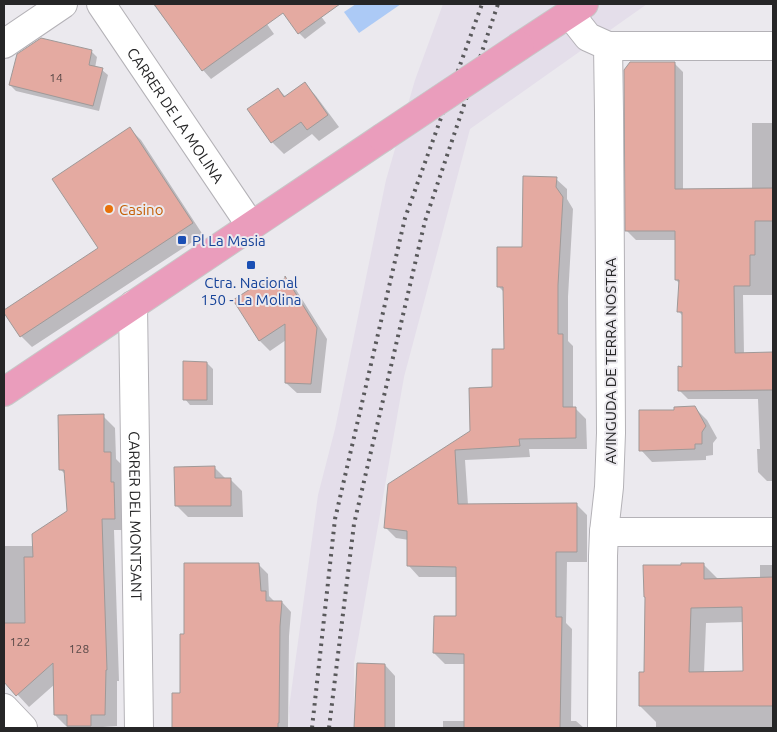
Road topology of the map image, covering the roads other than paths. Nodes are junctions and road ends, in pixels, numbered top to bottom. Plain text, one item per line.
1 (63, 4) edge
2 (101, 4) edge
3 (577, 9) edge
4 (4, 44) edge
5 (608, 46) junction
6 (773, 46) edge
7 (251, 226) junction
8 (133, 305) junction
9 (6, 385) edge
10 (604, 532) junction
11 (773, 532) edge
12 (4, 708) edge
13 (23, 728) edge
14 (139, 728) edge
15 (602, 728) edge

1 - 4 street
2 - 7 street, CARRER DE LA MOLINA
3 - 5 street
3 - 7 main road, bridge
5 - 6 street
5 - 10 street, AVINGUDA DE TERRA NOSTRA
7 - 8 main road
8 - 9 main road
8 - 14 street, CARRER DEL MONTSANT
10 - 11 street
10 - 15 street, AVINGUDA DE TERRA NOSTRA
12 - 13 street

